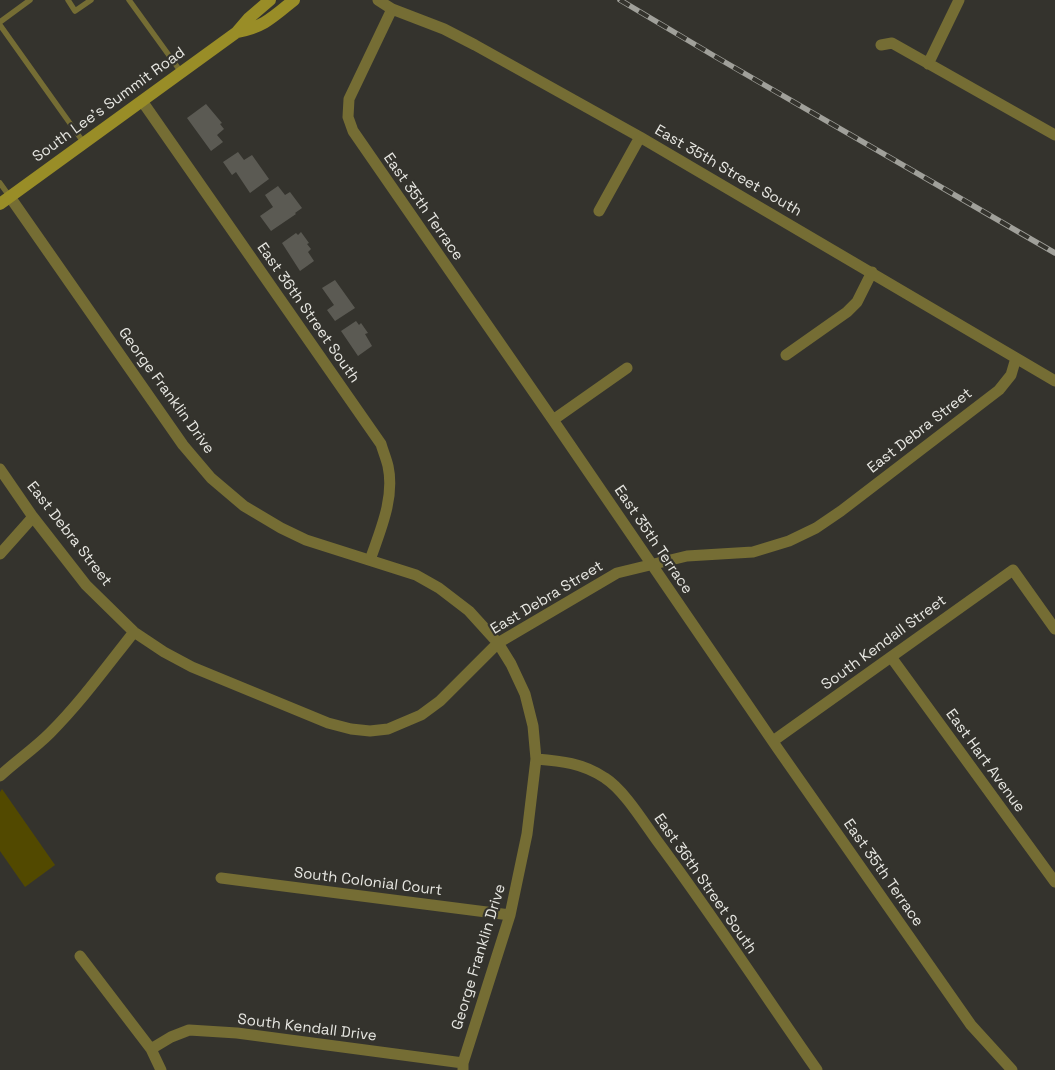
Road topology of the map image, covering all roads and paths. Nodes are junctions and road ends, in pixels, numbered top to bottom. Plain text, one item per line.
1 (30, 0) edge
2 (68, 0) edge
3 (91, 0) edge
4 (129, 0) edge
5 (270, 0) edge
6 (294, 0) edge
7 (378, 0) edge
8 (959, 0) edge
9 (392, 9) junction
10 (0, 23) edge
11 (237, 32) junction
12 (880, 45) dead end
13 (928, 64) junction
14 (182, 72) junction
15 (142, 101) junction
16 (1055, 135) edge
17 (640, 137) junction
18 (84, 143) junction
19 (0, 182) edge
20 (5, 200) edge
21 (599, 211) dead end
22 (872, 272) junction
23 (786, 355) dead end
24 (1016, 358) junction
25 (627, 368) dead end
26 (1055, 381) edge
27 (553, 420) junction
28 (0, 468) edge
29 (34, 516) junction
30 (0, 554) edge
31 (370, 560) junction
32 (652, 564) junction
33 (1055, 630) edge
34 (134, 632) junction
35 (498, 643) junction
36 (892, 657) junction
37 (773, 741) junction
38 (536, 759) junction
39 (0, 776) edge
40 (221, 878) dead end
41 (1055, 882) edge
42 (510, 915) junction
43 (80, 956) dead end
44 (151, 1049) junction
45 (463, 1067) edge
46 (161, 1070) edge
47 (817, 1070) edge
48 (1012, 1070) edge

1 - 10 lane
2 - 3 lane
4 - 14 lane
5 - 11 main road, South Lee's Summit Road
6 - 11 main road, South Lee's Summit Road
7 - 9 street, East 35th Street South
8 - 13 street
9 - 17 street, East 35th Street South
9 - 27 street, East 35th Terrace
10 - 18 lane
11 - 14 main road, South Lee's Summit Road
12 - 13 street
13 - 16 street
14 - 15 main road, South Lee's Summit Road
15 - 18 main road, South Lee's Summit Road
15 - 31 street, East 36th Street South
17 - 21 street
17 - 22 street, East 35th Street South
18 - 20 main road, South Lee's Summit Road
19 - 20 lane
20 - 31 street, George Franklin Drive
22 - 23 street
22 - 24 street, East 35th Street South
24 - 26 street, East 35th Street South
24 - 32 street, East Debra Street
25 - 27 street
27 - 32 street, East 35th Terrace
28 - 29 street, East Debra Street
29 - 30 street
29 - 34 street, East Debra Street
31 - 35 street, George Franklin Drive
32 - 35 street, East Debra Street
32 - 37 street, East 35th Terrace
33 - 36 street, South Kendall Street
34 - 35 street, East Debra Street
34 - 39 street
35 - 38 street, George Franklin Drive
36 - 37 street, South Kendall Street
36 - 41 street, East Hart Avenue
37 - 48 street, East 35th Terrace
38 - 42 street, George Franklin Drive
38 - 47 street, East 36th Street South
40 - 42 street, South Colonial Court
42 - 45 street, George Franklin Drive
43 - 44 street
44 - 45 street, South Kendall Drive
44 - 46 street

